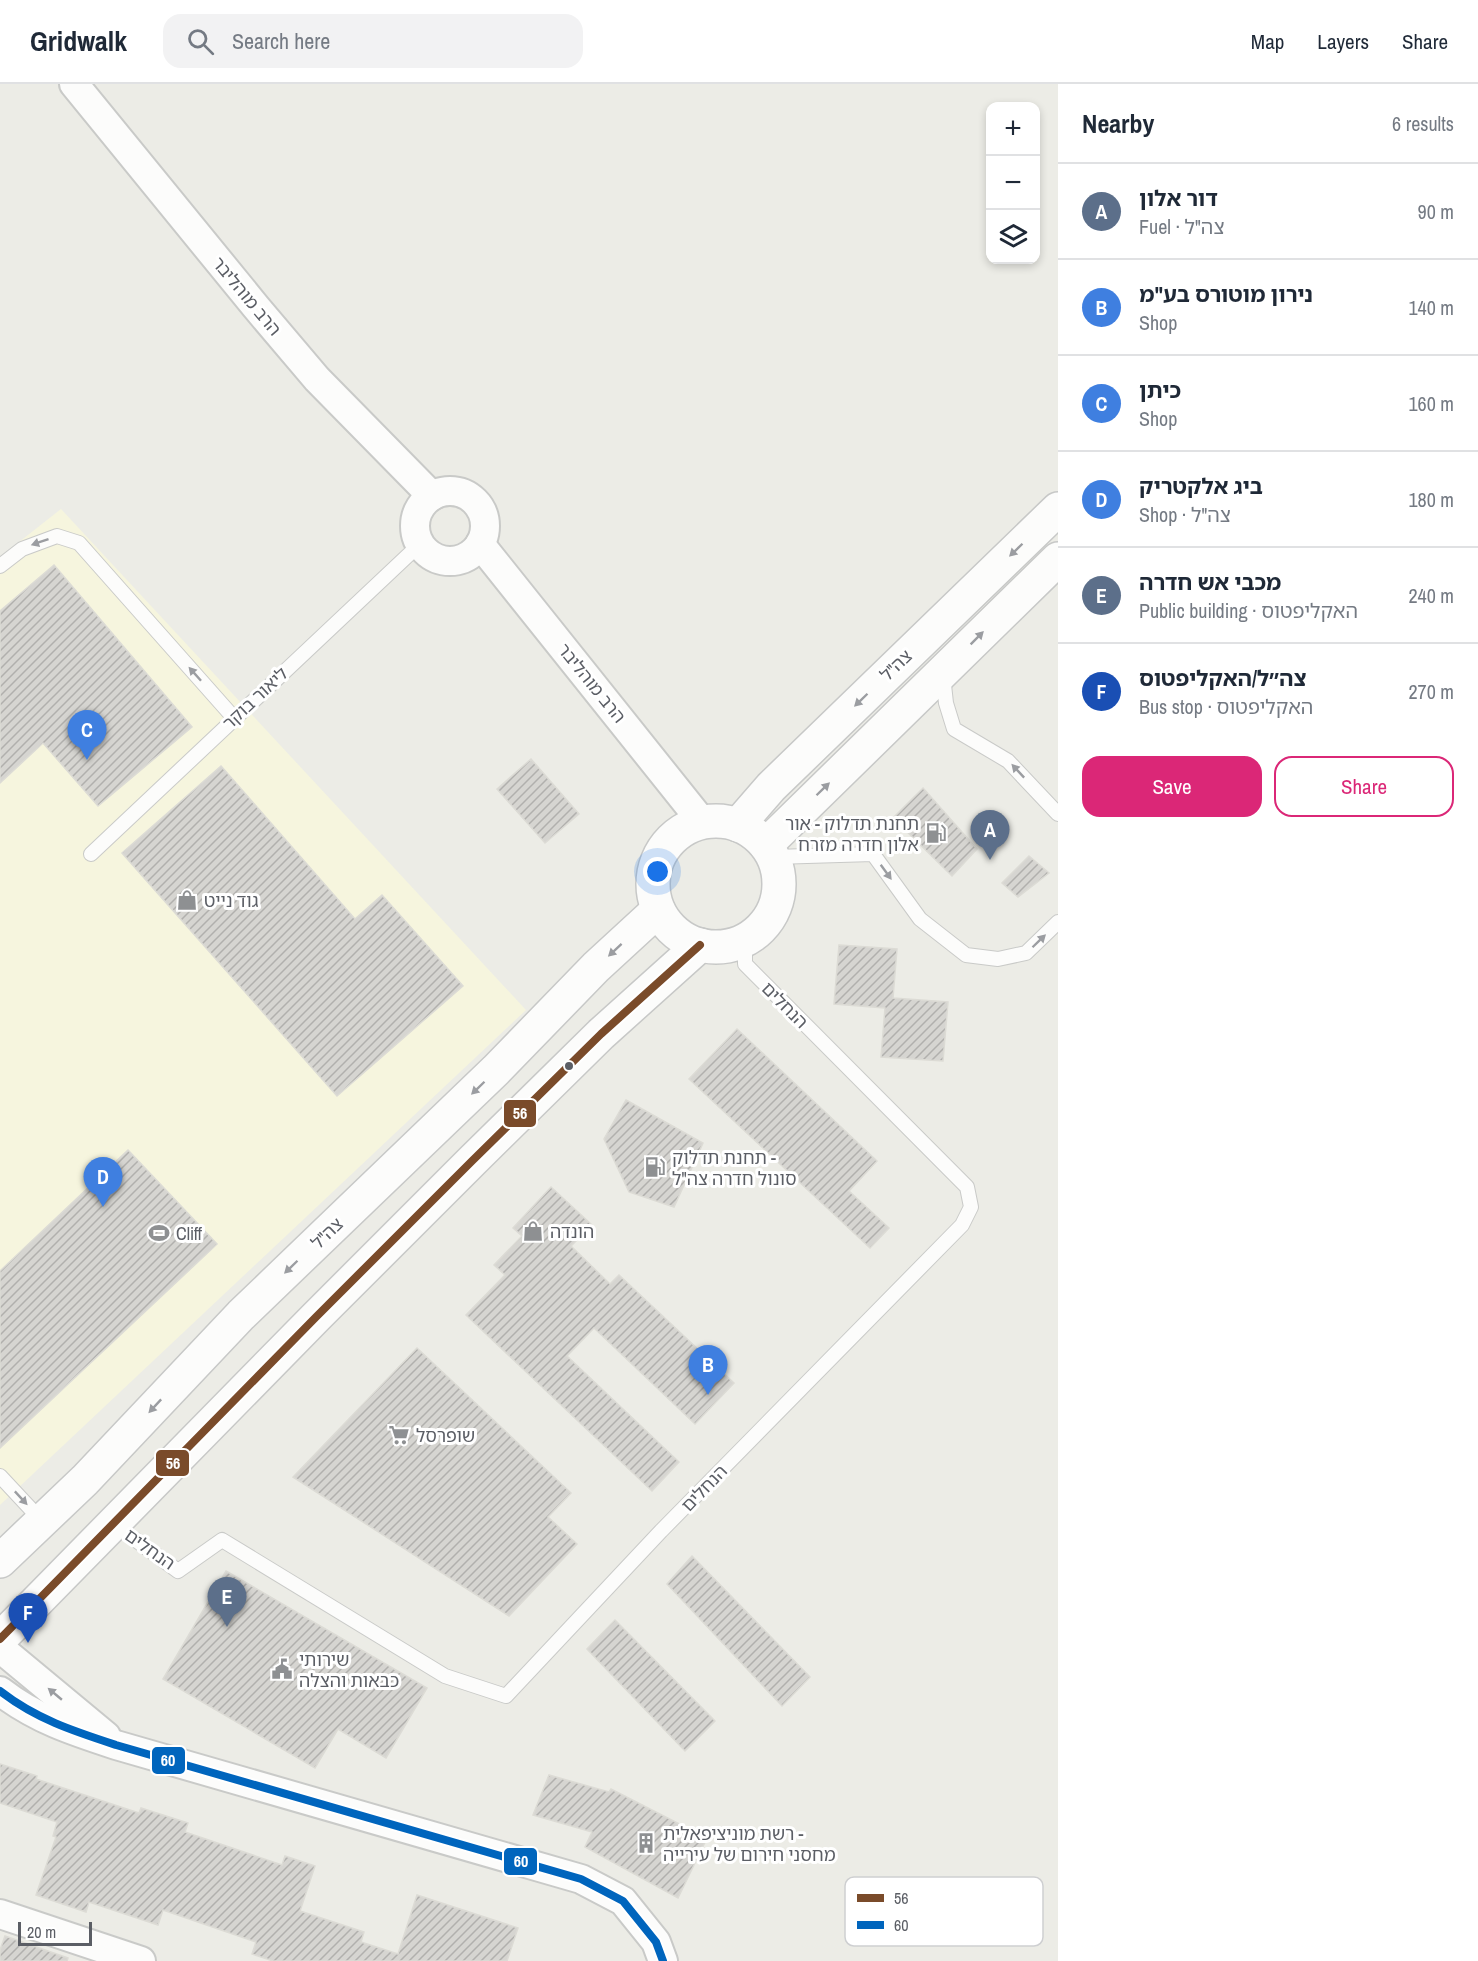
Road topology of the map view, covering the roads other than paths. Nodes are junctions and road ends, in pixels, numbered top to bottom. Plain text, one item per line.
1 (75, 84) edge
2 (432, 496) junction
3 (1058, 509) edge
4 (420, 544) junction
5 (480, 544) junction
6 (1058, 559) edge
7 (0, 566) edge
8 (943, 672) junction
9 (234, 718) junction
10 (1058, 814) edge
11 (703, 823) junction
12 (738, 825) junction
13 (770, 851) junction
14 (91, 854) dead end
15 (658, 910) junction
16 (1058, 922) edge
17 (744, 941) junction
18 (700, 945) junction
19 (0, 1476) edge
20 (42, 1521) junction
21 (114, 1524) junction
22 (0, 1561) edge
23 (0, 1639) edge
24 (0, 1648) edge
25 (0, 1691) edge
26 (116, 1745) junction
27 (0, 1914) edge
28 (141, 1961) edge
29 (663, 1961) edge

1 - 2 street, הרב מוהליבר
2 - 4 street
2 - 5 street
3 -> 12 main road, צה"ל
4 - 5 street
4 - 9 lane, ליאור בוקר
5 - 11 street, הרב מוהליבר
8 -> 6 main road, צה"ל
9 -> 7 lane
10 -> 8 lane
13 -> 8 main road, צה"ל
9 - 14 lane, ליאור בוקר
11 - 12 main road
11 - 15 main road
12 - 13 main road
13 -> 16 lane
13 - 17 main road
15 - 18 main road
15 -> 20 main road, צה"ל
17 - 18 main road
17 - 21 lane, הנחלים
18 - 21 main road
19 -> 20 lane
20 - 22 main road, צה"ל
21 - 23 main road
26 -> 24 street
25 - 26 street
26 - 29 street
27 - 28 street

